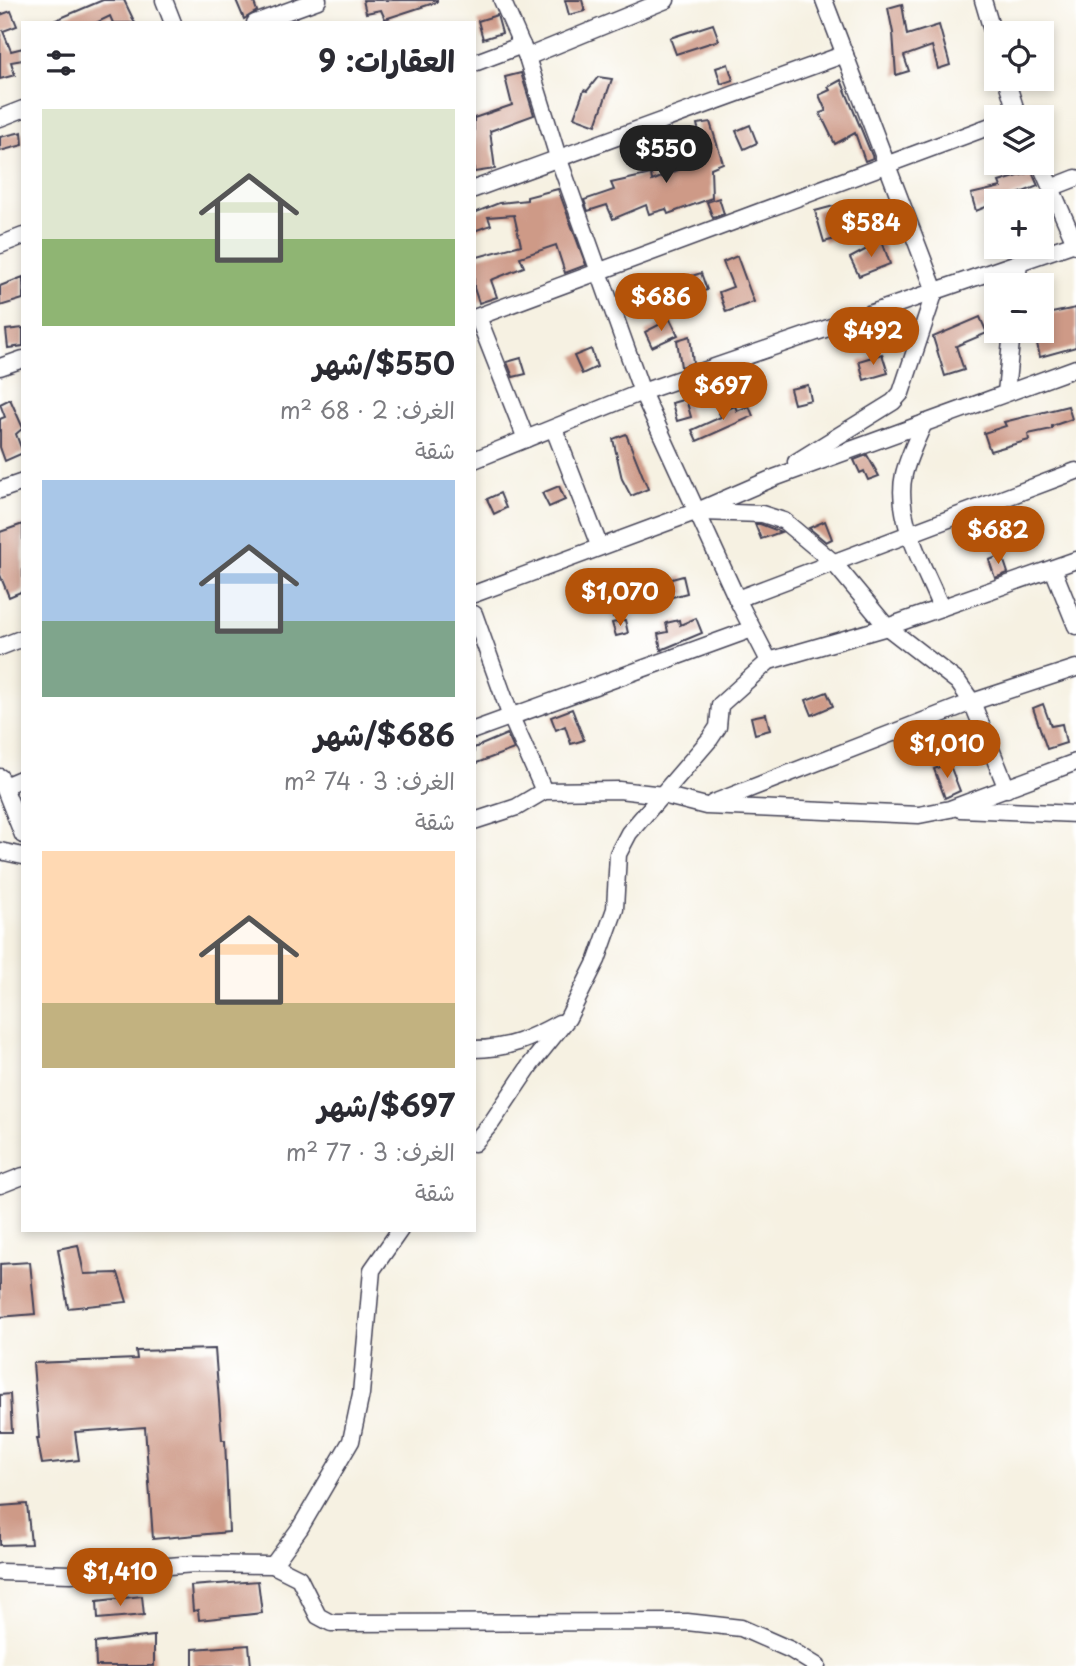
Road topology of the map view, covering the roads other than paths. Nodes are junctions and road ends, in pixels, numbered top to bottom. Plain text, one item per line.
1 (164, 0) edge
2 (317, 0) edge
3 (502, 0) edge
4 (666, 0) edge
5 (824, 0) edge
6 (983, 0) edge
7 (172, 21) edge
8 (260, 21) edge
9 (989, 21) edge
10 (524, 51) junction
11 (845, 54) junction
12 (476, 63) edge
13 (21, 110) edge
14 (0, 118) edge
15 (984, 129) edge
16 (558, 157) junction
17 (889, 165) junction
18 (1046, 175) edge
19 (1076, 178) edge
20 (1053, 187) junction
21 (476, 188) edge
22 (21, 237) edge
23 (1076, 244) edge
24 (0, 245) edge
25 (1019, 262) junction
26 (600, 272) junction
27 (1018, 273) edge
28 (935, 291) junction
29 (476, 317) edge
30 (1011, 343) edge
31 (21, 360) edge
32 (0, 368) edge
33 (1076, 368) edge
34 (642, 392) junction
35 (1006, 394) junction
36 (924, 423) junction
37 (554, 429) junction
38 (526, 439) junction
39 (476, 459) edge
40 (1076, 471) edge
41 (771, 479) junction
42 (21, 483) edge
43 (0, 490) edge
44 (695, 512) junction
45 (910, 533) junction
46 (599, 545) junction
47 (1076, 560) edge
48 (834, 562) junction
49 (1053, 569) junction
50 (476, 593) edge
51 (737, 600) junction
52 (941, 608) junction
53 (476, 620) edge
54 (1076, 626) edge
55 (887, 627) junction
56 (752, 629) junction
57 (21, 639) edge
58 (0, 647) edge
59 (769, 661) junction
60 (1076, 668) edge
61 (972, 702) junction
62 (511, 717) junction
63 (476, 729) edge
64 (1076, 762) edge
65 (21, 778) edge
66 (2, 781) edge
67 (1007, 789) junction
68 (544, 792) junction
69 (663, 795) junction
70 (706, 806) junction
71 (950, 809) junction
72 (1076, 814) edge
73 (476, 820) edge
74 (21, 830) edge
75 (0, 851) edge
76 (21, 856) edge
77 (568, 1018) junction
78 (476, 1049) edge
79 (476, 1141) edge
80 (21, 1177) edge
81 (0, 1185) edge
82 (399, 1232) edge
83 (273, 1564) junction
84 (0, 1572) edge
85 (817, 1666) edge

1 - 7 street
2 - 8 street
3 - 10 street
4 - 10 street
5 - 11 street
6 - 9 street
10 - 12 street
10 - 16 street
11 - 16 street
11 - 17 street
13 - 14 street
15 - 17 street
16 - 21 street
16 - 26 street
17 - 26 street
17 - 28 street
18 - 20 street
19 - 20 street
20 - 23 street
22 - 24 street
23 - 25 street
25 - 27 street
25 - 28 street
26 - 29 street
26 - 34 street
28 - 34 street
28 - 41 street
29 - 38 street
30 - 35 street
31 - 32 street
33 - 35 street
34 - 37 street
34 - 44 street
35 - 36 street
36 - 41 street
36 - 45 street
37 - 38 street
37 - 46 street
38 - 39 street
40 - 45 street
41 - 44 street
42 - 43 street
44 - 46 street
44 - 48 street
44 - 51 street
45 - 48 street
45 - 52 street
46 - 50 street
47 - 49 street
48 - 51 street
48 - 55 street
49 - 52 street
49 - 54 street
51 - 56 street
52 - 55 street
53 - 62 street
55 - 59 street
55 - 61 street
56 - 59 street
56 - 62 street
57 - 58 street
59 - 69 street
60 - 61 street
61 - 67 street
61 - 70 street
62 - 63 street
62 - 68 street
64 - 67 street
65 - 66 street
66 - 74 street
67 - 71 street
68 - 69 street
68 - 73 street
69 - 70 street
69 - 77 street
70 - 71 street
71 - 72 street
75 - 76 street
77 - 78 street
77 - 79 street
80 - 81 street
82 - 83 street
83 - 84 street
83 - 85 street

